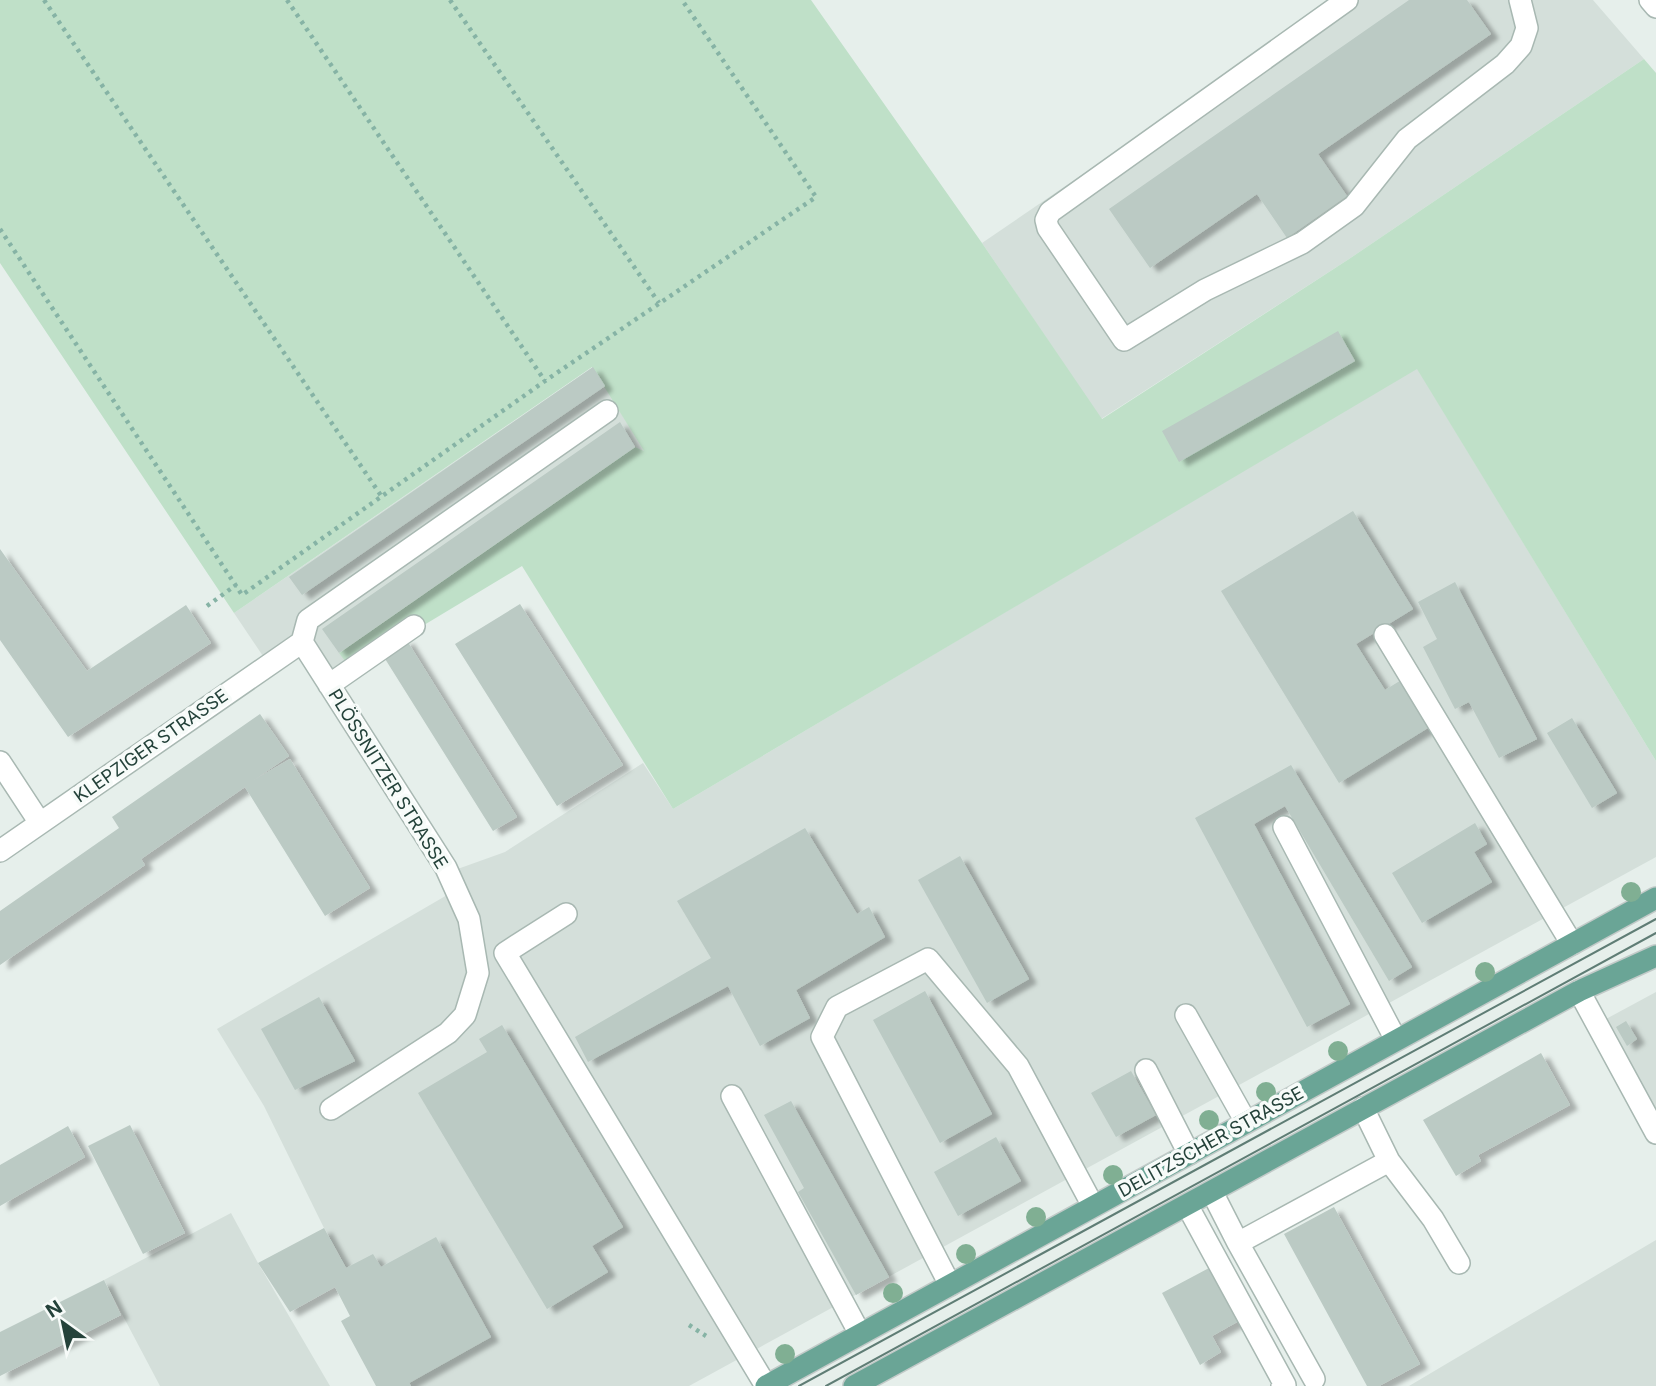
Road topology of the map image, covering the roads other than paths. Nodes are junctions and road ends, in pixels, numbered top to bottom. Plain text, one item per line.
1 (1347, 0) edge
2 (1520, 0) edge
3 (1650, 0) edge
4 (1656, 7) edge
5 (607, 411) dead end
6 (414, 626) dead end
7 (1385, 635) dead end
8 (302, 642) junction
9 (335, 682) junction
10 (0, 762) edge
11 (40, 823) junction
12 (1284, 827) dead end
13 (0, 851) edge
14 (457, 867) dead end
15 (1656, 898) edge
16 (566, 914) dead end
17 (1572, 944) junction
18 (1656, 956) edge
19 (1578, 991) junction
20 (1186, 1015) dead end
21 (1396, 1040) junction
22 (1146, 1070) dead end
23 (732, 1096) dead end
24 (1363, 1108) junction
25 (331, 1109) dead end
26 (1246, 1122) junction
27 (1656, 1133) edge
28 (1189, 1154) junction
29 (1388, 1161) junction
30 (1212, 1192) junction
31 (1187, 1205) junction
32 (1093, 1206) junction
33 (1238, 1243) junction
34 (1459, 1262) dead end
35 (950, 1285) junction
36 (860, 1334) junction
37 (1314, 1379) dead end
38 (766, 1386) edge
39 (854, 1386) edge
40 (1282, 1386) edge

1 - 2 street
3 - 4 street
5 - 8 street
6 - 9 street
7 - 17 street
8 - 9 street, PLÖSSNITZER STRASSE
8 - 11 street, KLEPZIGER STRASSE
9 - 14 street
9 - 25 street, PLÖSSNITZER STRASSE
10 - 11 street
11 - 13 street, KLEPZIGER STRASSE
12 - 21 street
15 - 17 main road, DELITZSCHER STRASSE
16 - 38 street
17 - 21 main road, DELITZSCHER STRASSE
18 - 19 main road
19 - 24 main road
19 - 27 street
20 - 26 street
21 - 26 main road, DELITZSCHER STRASSE
22 - 28 street
23 - 36 street
24 - 29 street
24 - 30 main road
26 - 28 main road, DELITZSCHER STRASSE
28 - 32 main road, DELITZSCHER STRASSE
29 - 33 street
29 - 34 street
30 - 31 main road
30 - 33 street
31 - 39 main road
31 - 40 street
32 - 35 main road, DELITZSCHER STRASSE
32 - 35 street
33 - 37 street
35 - 36 main road, DELITZSCHER STRASSE
36 - 38 main road, DELITZSCHER STRASSE

